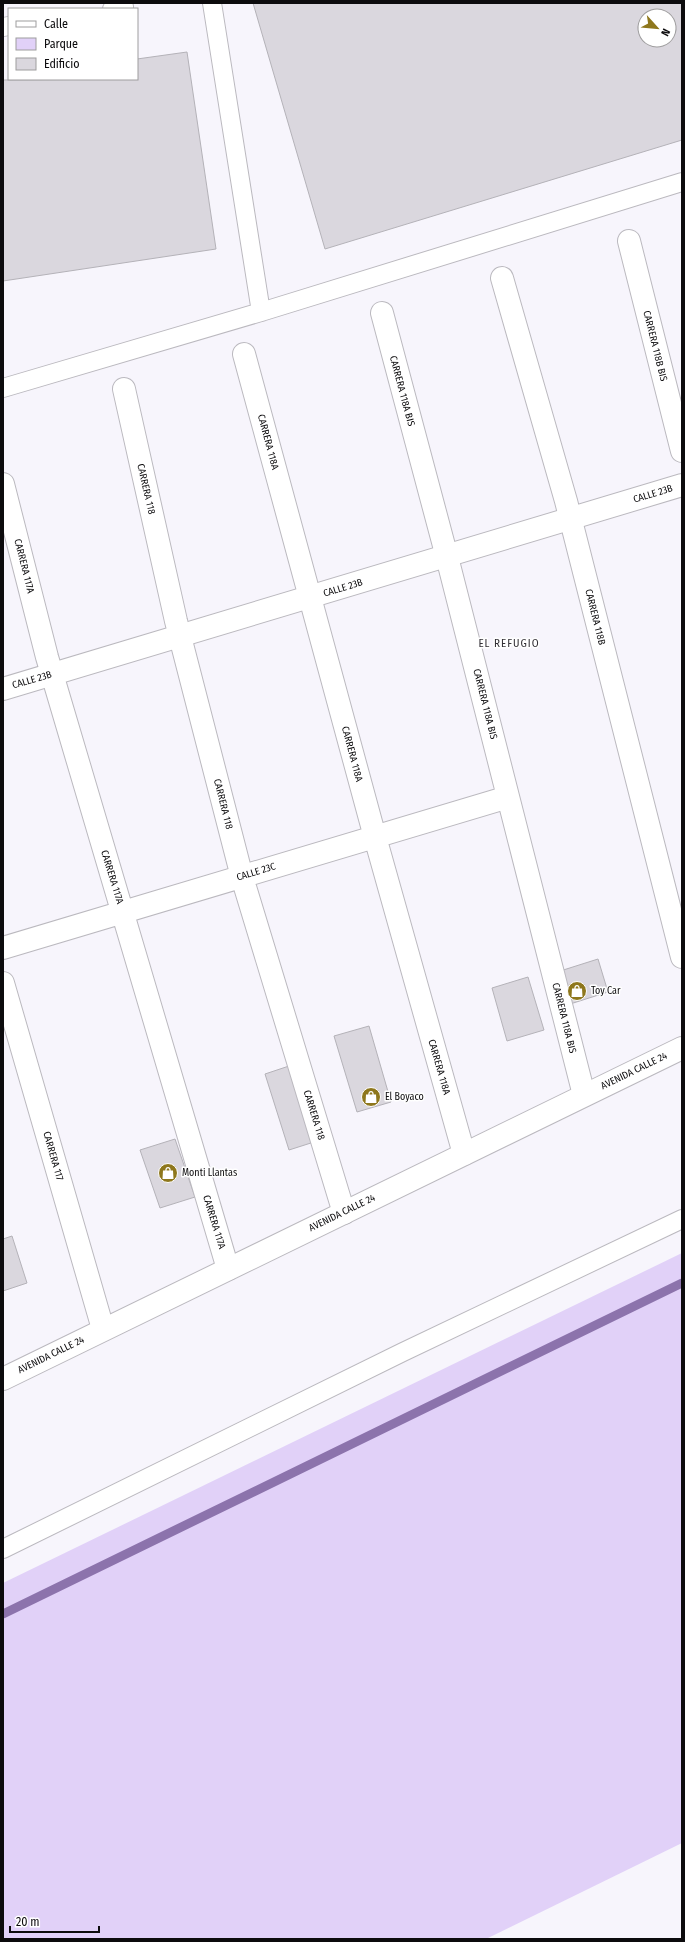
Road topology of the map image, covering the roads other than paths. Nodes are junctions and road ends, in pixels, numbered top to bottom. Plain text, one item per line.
1 (123, 3) edge
2 (212, 3) edge
3 (118, 8) edge
4 (682, 182) edge
5 (629, 241) dead end
6 (502, 278) dead end
7 (261, 312) junction
8 (382, 313) dead end
9 (244, 354) dead end
10 (3, 388) edge
11 (124, 389) dead end
12 (682, 451) edge
13 (3, 484) edge
14 (682, 486) edge
15 (570, 520) junction
16 (447, 557) junction
17 (310, 598) junction
18 (181, 637) junction
19 (52, 675) junction
20 (3, 689) edge
21 (508, 797) junction
22 (375, 837) junction
23 (242, 877) junction
24 (122, 912) junction
25 (3, 948) edge
26 (682, 957) edge
27 (3, 983) edge
28 (682, 1048) edge
29 (584, 1095) junction
30 (464, 1154) junction
31 (344, 1213) junction
32 (682, 1219) edge
33 (228, 1269) junction
34 (103, 1329) junction
35 (3, 1379) edge
36 (3, 1549) edge

1 - 3 lane
2 - 7 lane
4 - 7 lane
5 - 12 street, CARRERA 118B BIS
6 - 15 street, CARRERA 118B
7 - 10 lane
8 - 16 street, CARRERA 118A BIS
9 - 17 street, CARRERA 118A
11 - 18 street, CARRERA 118
13 - 19 street, CARRERA 117A
14 - 15 street, CALLE 23B
15 - 16 street, CALLE 23B
15 - 26 street, CARRERA 118B
16 - 17 street, CALLE 23B
16 - 21 street, CARRERA 118A BIS
17 - 18 street, CALLE 23B
17 - 22 street, CARRERA 118A
18 - 19 street, CALLE 23B
18 - 23 street, CARRERA 118
19 - 20 street, CALLE 23B
19 - 24 street, CARRERA 117A
21 - 22 street, CALLE 23C
21 - 29 street, CARRERA 118A BIS
22 - 23 street, CALLE 23C
22 - 30 street, CARRERA 118A
23 - 24 street, CALLE 23C
23 - 31 street, CARRERA 118
24 - 25 street, CALLE 23C
24 - 33 street, CARRERA 117A
27 - 34 street, CARRERA 117
28 - 29 street, AVENIDA CALLE 24
29 - 30 street, AVENIDA CALLE 24
30 - 31 street, AVENIDA CALLE 24
31 - 33 street, AVENIDA CALLE 24
32 - 36 lane
33 - 34 street, AVENIDA CALLE 24
34 - 35 street, AVENIDA CALLE 24

